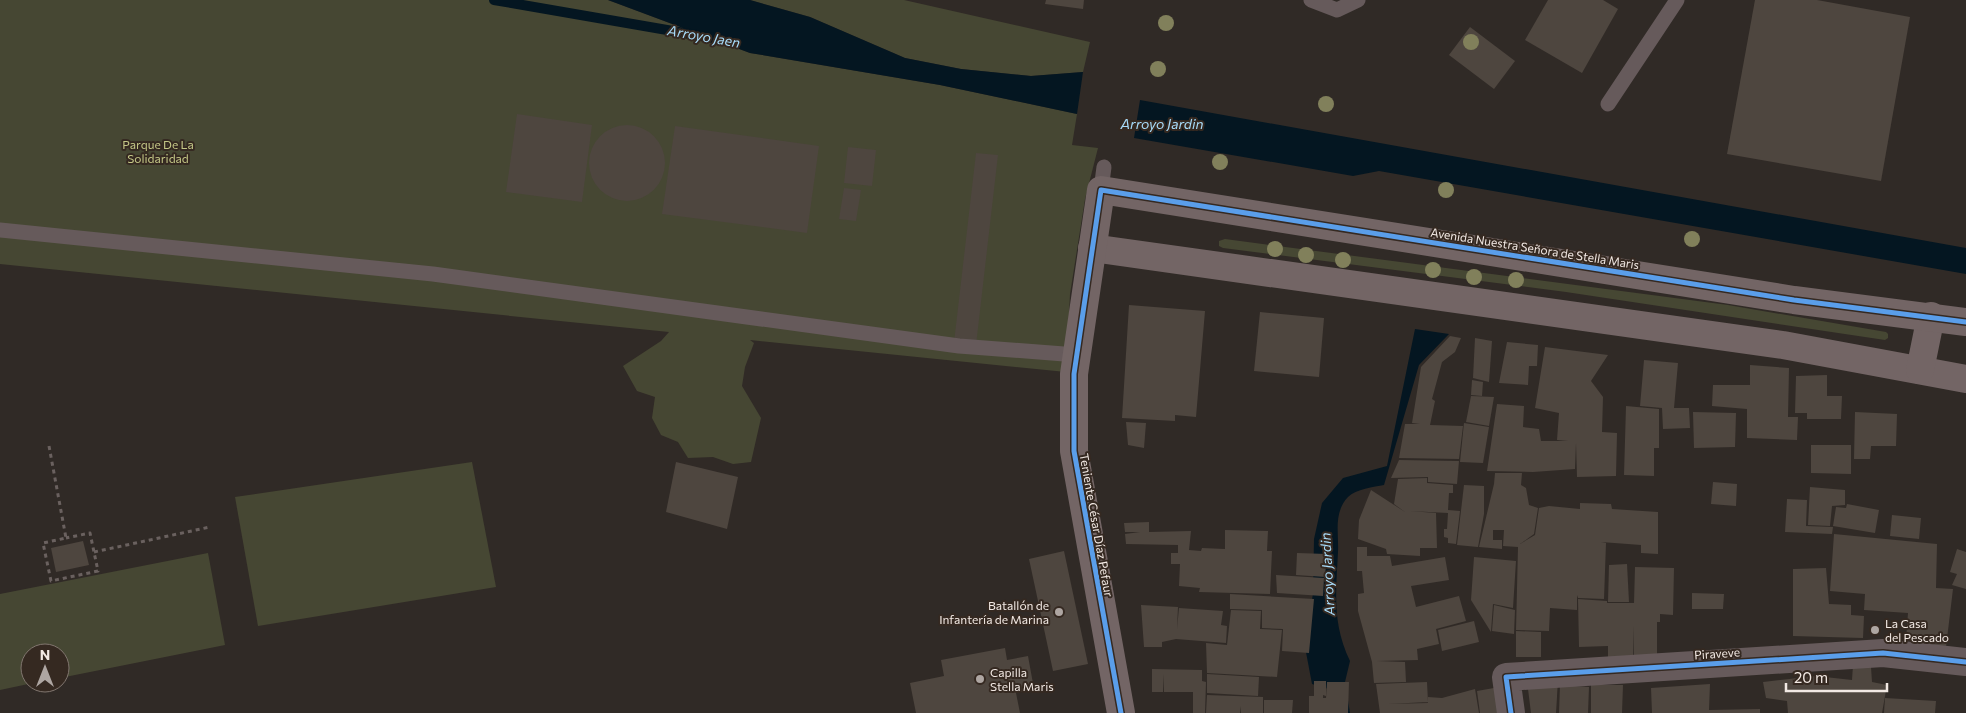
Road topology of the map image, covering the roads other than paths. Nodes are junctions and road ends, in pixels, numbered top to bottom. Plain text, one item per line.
1 (1312, 0) edge
2 (1358, 0) edge
3 (1677, 0) edge
4 (1608, 104) dead end
5 (1102, 178) joint
6 (0, 230) edge
7 (1092, 248) junction
8 (1931, 316) junction
9 (1966, 322) edge
10 (1077, 355) junction
11 (1920, 370) junction
12 (1966, 379) edge
13 (1966, 662) edge
14 (1120, 713) edge
15 (1511, 713) edge

1 - 2 lane
3 - 4 lane
5 - 7 street, Teniente César Díaz Pefaur
5 - 8 street, Avenida Nuestra Señora de Stella Maris
6 - 10 lane
7 - 10 street, Teniente César Díaz Pefaur
7 - 11 street
8 - 9 street, Avenida Nuestra Señora de Stella Maris
8 - 11 street
10 - 14 street, Teniente César Díaz Pefaur
11 - 12 street
13 - 15 street, Piraveve

